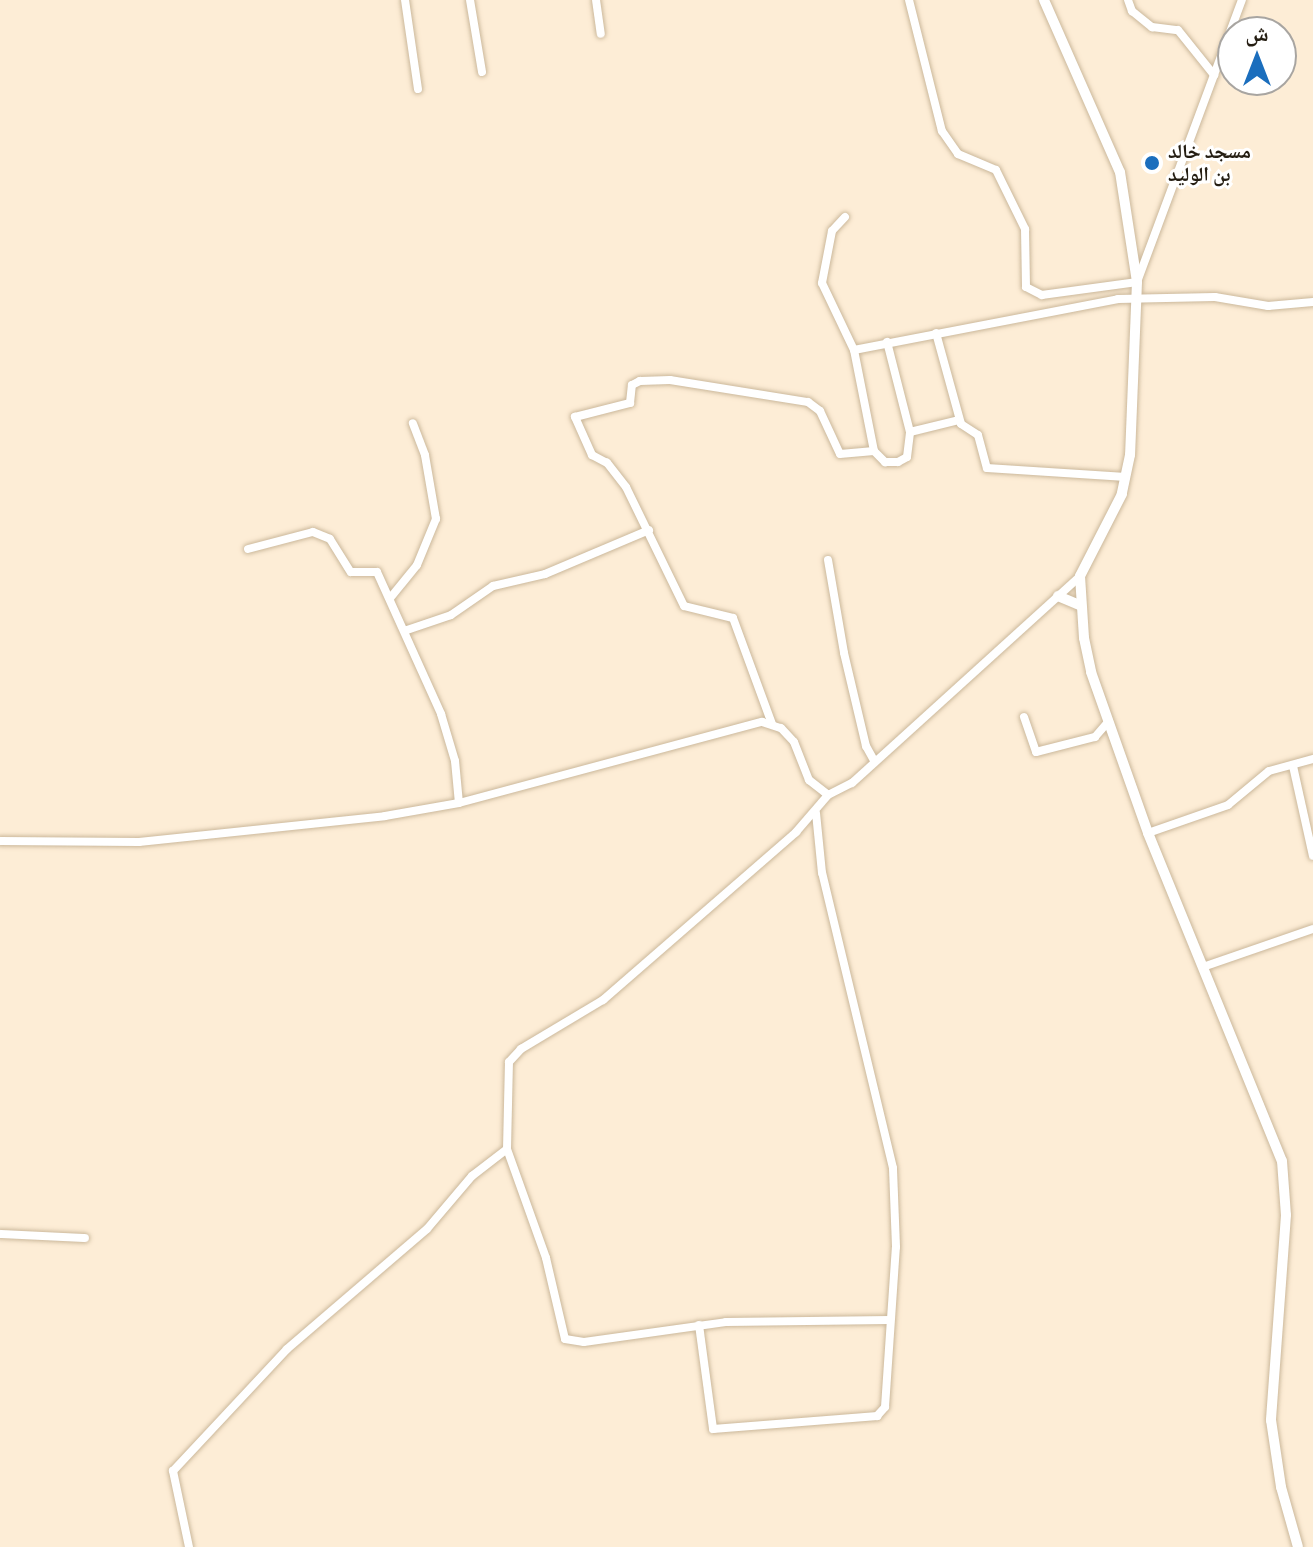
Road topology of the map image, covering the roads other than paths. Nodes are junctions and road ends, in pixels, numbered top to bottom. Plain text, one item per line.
1 (405, 0) edge
2 (470, 0) edge
3 (596, 0) edge
4 (909, 0) edge
5 (1044, 0) edge
6 (1128, 0) edge
7 (1242, 0) edge
8 (601, 34) dead end
9 (482, 72) dead end
10 (1214, 75) junction
11 (418, 89) dead end
12 (845, 217) dead end
13 (1137, 282) junction
14 (1136, 297) junction
15 (1313, 302) edge
16 (936, 333) junction
17 (887, 342) junction
18 (854, 350) junction
19 (959, 420) junction
20 (413, 423) dead end
21 (910, 432) junction
22 (874, 451) junction
23 (1126, 477) junction
24 (649, 530) junction
25 (248, 549) dead end
26 (828, 560) dead end
27 (1080, 576) junction
28 (1058, 596) junction
29 (391, 597) junction
30 (1081, 606) junction
31 (407, 630) junction
32 (1024, 717) dead end
33 (1109, 721) junction
34 (772, 724) junction
35 (1313, 759) edge
36 (875, 762) junction
37 (1293, 766) junction
38 (828, 795) junction
39 (459, 803) junction
40 (816, 812) junction
41 (1148, 833) junction
42 (0, 841) edge
43 (1313, 856) edge
44 (1313, 929) edge
45 (1203, 967) junction
46 (507, 1149) junction
47 (0, 1234) edge
48 (85, 1238) dead end
49 (890, 1320) junction
50 (699, 1325) junction
51 (189, 1547) edge
52 (1298, 1547) edge

1 - 11 street
2 - 9 street
3 - 8 street
4 - 13 street
5 - 13 street
6 - 10 street
7 - 10 street
10 - 13 street
12 - 18 street
13 - 14 street
14 - 15 street
14 - 16 street
14 - 23 street
16 - 17 street
16 - 19 street
17 - 18 street
17 - 21 street
18 - 22 street
19 - 21 street
19 - 23 street
20 - 29 street
21 - 22 street
22 - 24 street
23 - 27 street
24 - 31 street
24 - 34 street
25 - 29 street
26 - 36 street
27 - 28 street
27 - 30 street
28 - 30 street
28 - 36 street
29 - 31 street
30 - 33 street
31 - 39 street
32 - 33 street
33 - 41 street
34 - 38 street
34 - 39 street
35 - 37 street
36 - 38 street
37 - 41 street
37 - 43 street
38 - 40 street
39 - 42 street
40 - 46 street
40 - 49 street
41 - 45 street
44 - 45 street
45 - 52 street
46 - 50 street
46 - 51 street
47 - 48 street
49 - 50 street
49 - 50 street

